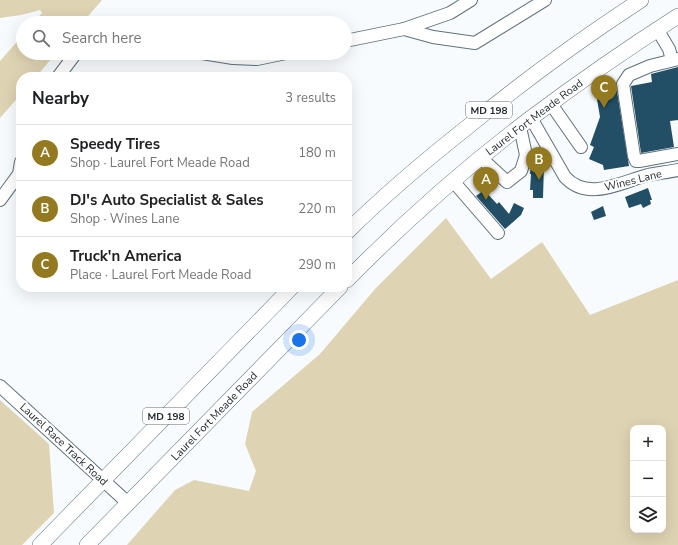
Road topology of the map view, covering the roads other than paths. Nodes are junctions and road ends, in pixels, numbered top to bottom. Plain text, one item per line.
1 (471, 0) edge
2 (545, 0) edge
3 (641, 0) edge
4 (678, 16) edge
5 (404, 29) junction
6 (657, 29) junction
7 (352, 40) edge
8 (675, 59) edge
9 (71, 60) edge
10 (62, 72) edge
11 (551, 104) junction
12 (526, 122) junction
13 (581, 147) dead end
14 (678, 154) edge
15 (481, 158) junction
16 (678, 170) edge
17 (16, 178) edge
18 (454, 181) junction
19 (0, 200) edge
20 (352, 227) edge
21 (498, 233) dead end
22 (352, 275) edge
23 (287, 292) edge
24 (335, 292) edge
25 (0, 386) edge
26 (104, 481) junction
27 (128, 503) junction
28 (40, 545) edge
29 (87, 545) edge

1 - 5 street
2 - 5 street
3 - 20 main road, MD 198
4 - 6 main road, Laurel Fort Meade Road / MD 198
5 - 7 street
6 - 8 street
6 - 11 main road, Laurel Fort Meade Road / MD 198
8 - 14 street
9 - 10 street
11 - 12 main road, Laurel Fort Meade Road / MD 198
11 - 13 street
12 - 15 main road, Laurel Fort Meade Road / MD 198
12 - 15 street
12 - 16 street, Wines Lane
15 - 18 main road, Laurel Fort Meade Road / MD 198
17 - 19 street
18 - 21 street
18 - 22 main road, Laurel Fort Meade Road / MD 198
23 - 26 main road, MD 198
24 - 27 main road, Laurel Fort Meade Road / MD 198
25 - 26 street, Laurel Race Track Road
26 - 27 street, Laurel Race Track Road
26 - 28 main road, MD 198
27 - 29 main road, Laurel Fort Meade Road / MD 198

